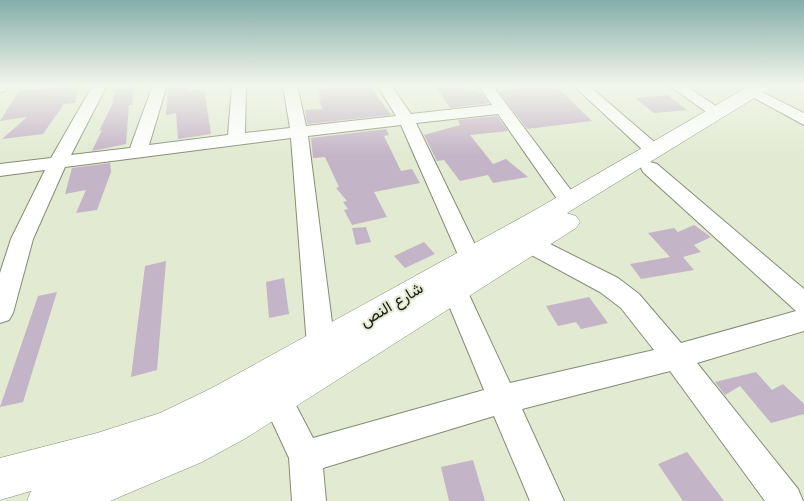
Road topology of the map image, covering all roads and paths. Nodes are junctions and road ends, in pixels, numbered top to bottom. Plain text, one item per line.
1 (87, 108) edge
2 (152, 108) edge
3 (238, 108) edge
4 (295, 108) edge
5 (399, 108) edge
6 (602, 108) edge
7 (710, 108) edge
8 (723, 108) edge
9 (733, 108) edge
10 (789, 108) edge
11 (502, 109) joint
12 (715, 112) junction
13 (406, 119) junction
14 (804, 120) edge
15 (299, 131) junction
16 (236, 139) junction
17 (138, 151) junction
18 (651, 159) junction
19 (58, 162) junction
20 (0, 170) edge
21 (569, 201) junction
22 (532, 245) junction
23 (470, 257) junction
24 (455, 291) junction
25 (804, 304) edge
26 (0, 313) edge
27 (804, 320) edge
28 (320, 346) junction
29 (676, 357) junction
30 (504, 399) junction
31 (277, 400) junction
32 (305, 458) junction
33 (0, 479) edge
34 (91, 495) edge
35 (48, 501) edge
36 (309, 501) edge
37 (547, 501) edge
38 (786, 501) edge

1 - 19 street
2 - 17 street
3 - 16 street
4 - 15 street
5 - 13 street
6 - 18 street
7 - 12 street
8 - 12 main road, شارع النص
9 - 18 main road, شارع النص
10 - 14 street
11 - 13 street
11 - 21 street
12 - 18 main road, شارع النص
13 - 15 street
13 - 23 street
15 - 16 street
15 - 28 street
16 - 17 street
17 - 19 street
18 - 21 main road, شارع النص
18 - 22 main road, شارع النص
18 - 25 street
19 - 20 street
19 - 26 street
21 - 23 main road, شارع النص
22 - 24 main road, شارع النص
22 - 29 street
23 - 28 main road, شارع النص
24 - 30 street
24 - 31 main road, شارع النص
27 - 29 street
28 - 33 main road, شارع النص
29 - 30 street
29 - 38 street
30 - 32 street
30 - 37 street
31 - 32 street
31 - 34 main road, شارع النص
32 - 36 street
34 - 35 main road, شارع النص

